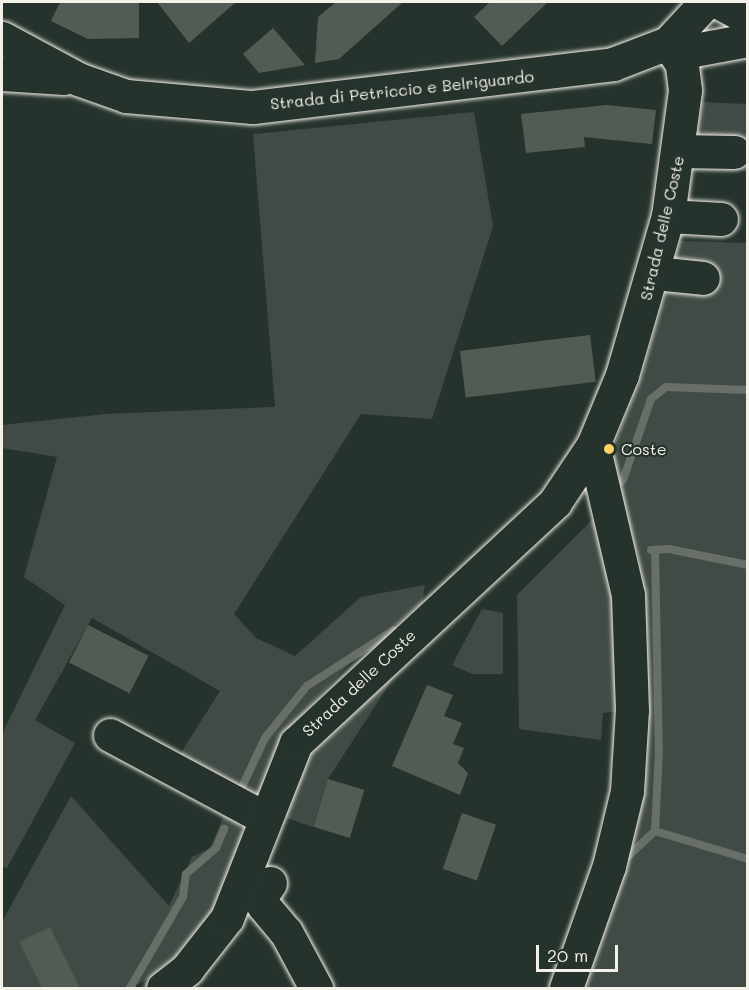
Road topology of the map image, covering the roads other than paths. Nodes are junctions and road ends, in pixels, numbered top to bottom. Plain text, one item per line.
1 (706, 2) edge
2 (718, 2) edge
3 (747, 18) edge
4 (2, 38) edge
5 (747, 40) edge
6 (668, 43) junction
7 (2, 74) edge
8 (78, 79) junction
9 (679, 151) junction
10 (734, 153) dead end
11 (668, 216) junction
12 (721, 219) dead end
13 (655, 273) junction
14 (703, 278) dead end
15 (593, 445) junction
16 (110, 735) dead end
17 (265, 818) junction
18 (270, 884) dead end
19 (163, 988) edge
20 (316, 988) edge
21 (566, 988) edge

1 - 6 street, Strada di Petriccio e Belriguardo
2 - 3 street
4 - 8 street, Strada di Petriccio e Belriguardo
5 - 6 street
6 - 8 street, Strada di Petriccio e Belriguardo
6 - 9 street, Strada delle Coste
7 - 8 street, Strada di Petriccio e Belriguardo
9 - 10 street
9 - 11 street, Strada delle Coste
11 - 12 street
11 - 13 street, Strada delle Coste
13 - 14 street
13 - 15 street, Strada delle Coste
15 - 17 street, Strada delle Coste
15 - 21 street
16 - 17 street
17 - 19 street, Strada delle Coste
18 - 20 street

